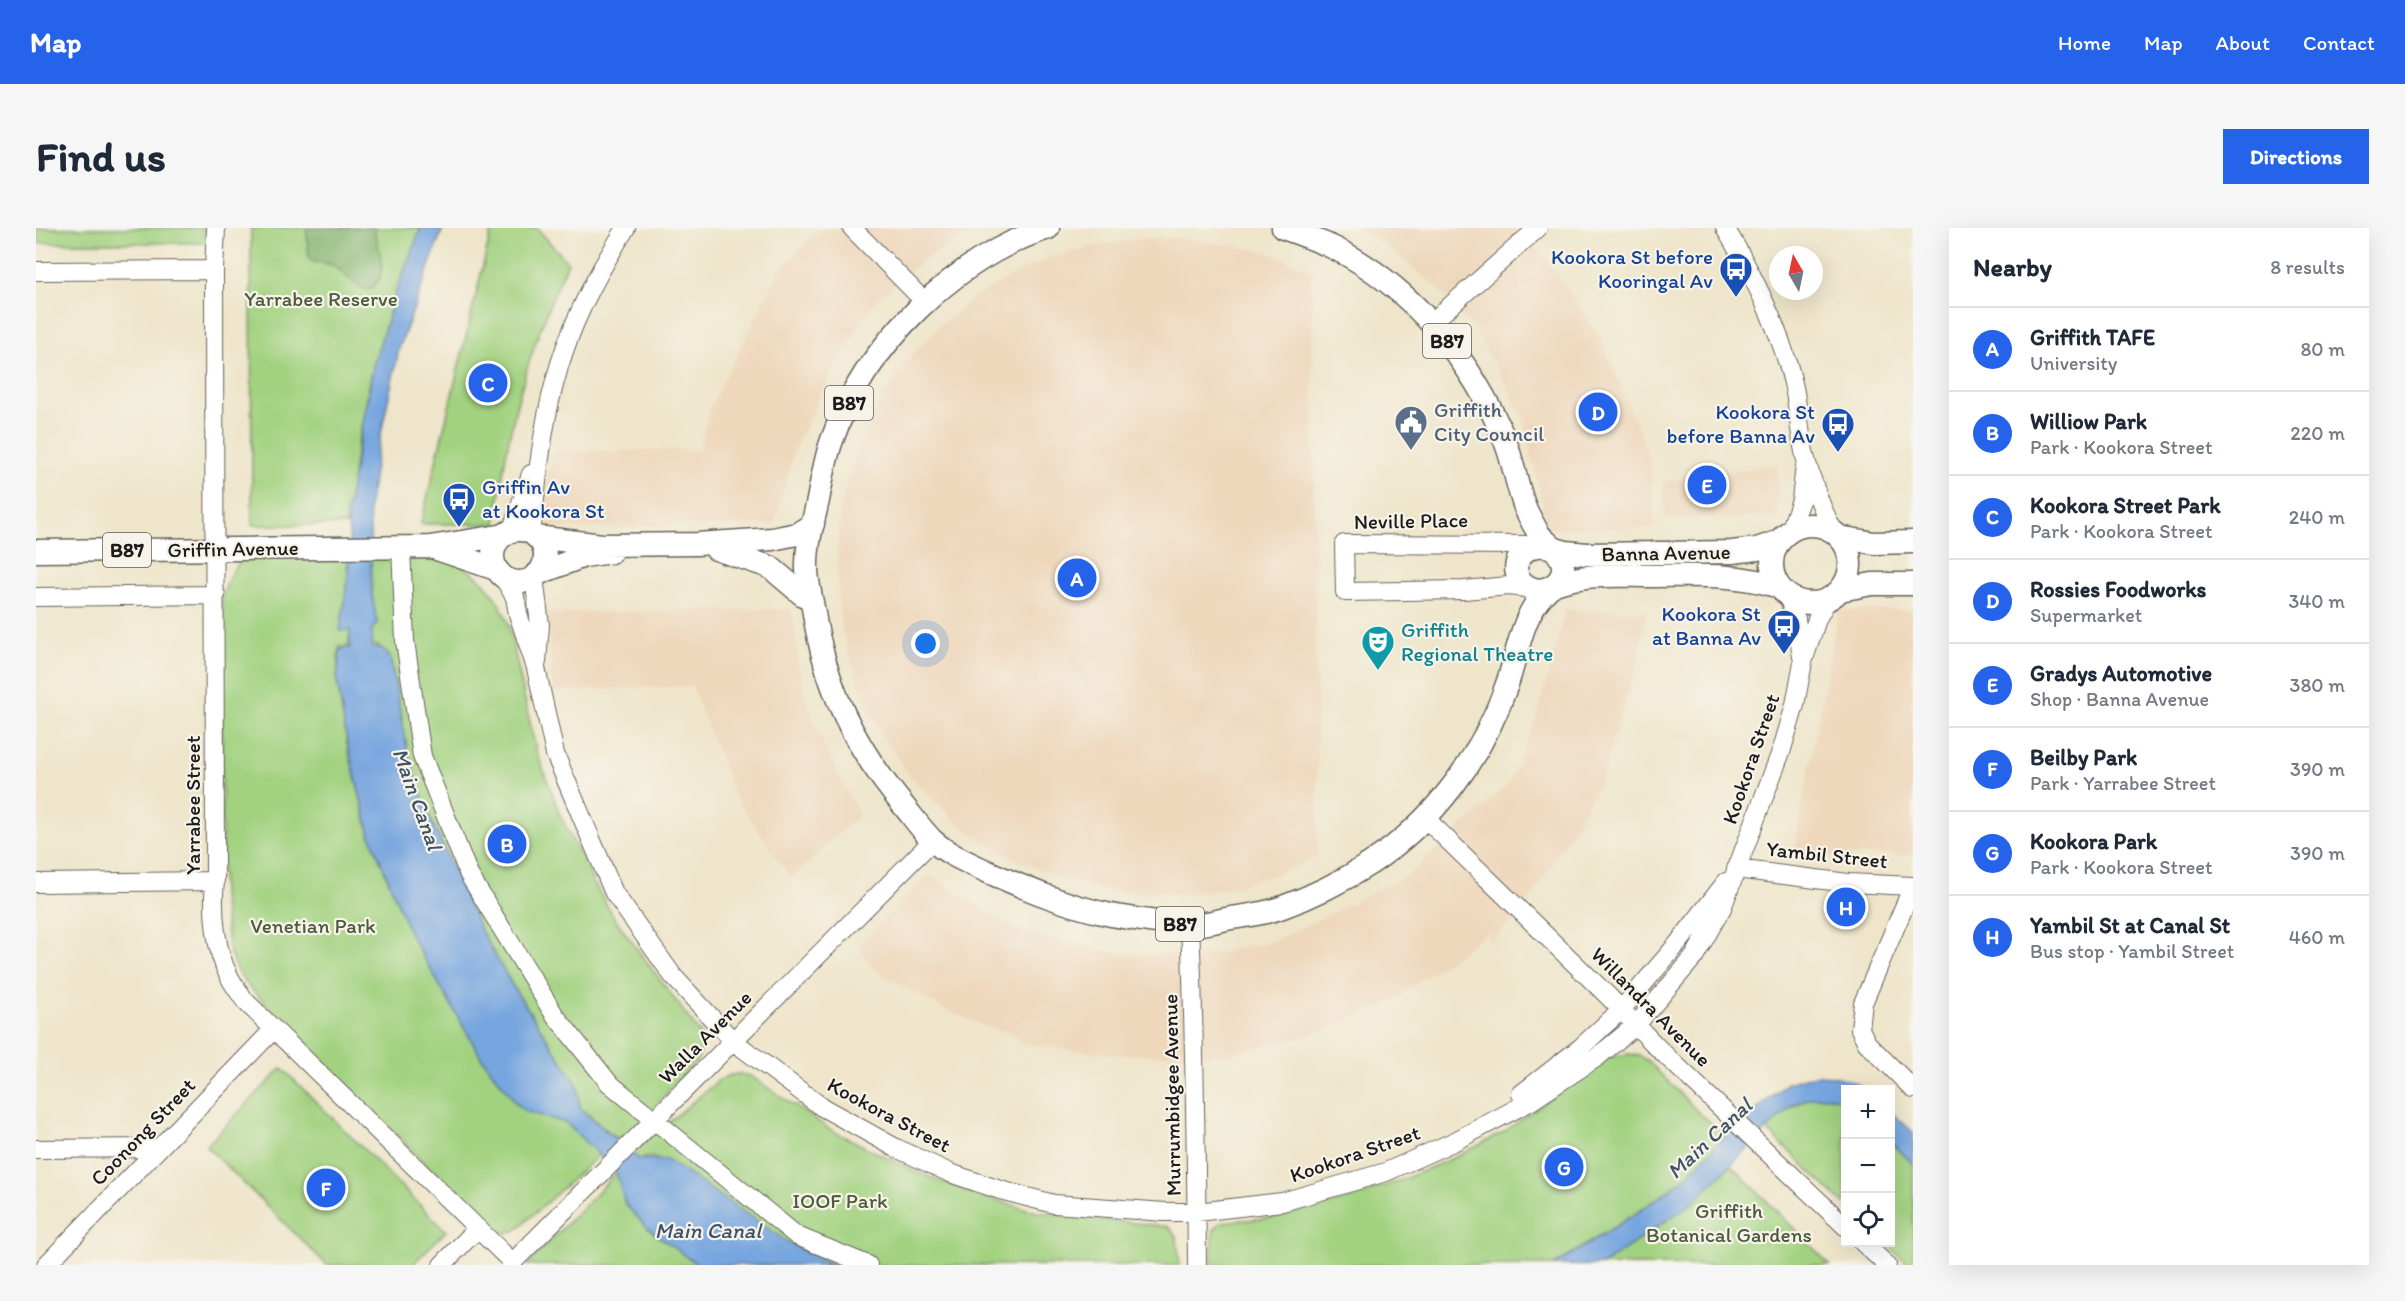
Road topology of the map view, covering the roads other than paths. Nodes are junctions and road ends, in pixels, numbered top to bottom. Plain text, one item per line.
1 (216, 228) edge
2 (626, 228) edge
3 (852, 228) edge
4 (1048, 228) edge
5 (1283, 228) edge
6 (1538, 228) edge
7 (1725, 228) edge
8 (214, 270) junction
9 (36, 271) edge
10 (925, 302) junction
11 (1431, 323) junction
12 (1806, 458) junction
13 (813, 524) junction
14 (521, 535) junction
15 (1837, 535) junction
16 (1785, 536) junction
17 (1913, 542) edge
18 (697, 544) junction
19 (669, 545) junction
20 (1546, 546) junction
21 (390, 547) junction
22 (430, 547) junction
23 (217, 549) junction
24 (36, 551) edge
25 (1660, 553) junction
26 (500, 573) junction
27 (536, 576) junction
28 (1661, 576) junction
29 (1913, 584) edge
30 (1546, 587) junction
31 (1783, 590) junction
32 (1834, 594) junction
33 (216, 595) junction
34 (36, 597) edge
35 (812, 599) junction
36 (1803, 662) junction
37 (536, 668) junction
38 (1425, 818) junction
39 (933, 840) junction
40 (1736, 869) junction
41 (215, 881) junction
42 (36, 884) edge
43 (1913, 886) edge
44 (1190, 925) junction
45 (1621, 1010) junction
46 (1636, 1025) junction
47 (273, 1030) junction
48 (733, 1041) junction
49 (1913, 1089) edge
50 (654, 1120) junction
51 (1455, 1141) junction
52 (158, 1148) junction
53 (36, 1149) edge
54 (1197, 1212) junction
55 (1841, 1223) edge
56 (477, 1229) junction
57 (1867, 1247) edge
58 (511, 1264) edge
59 (46, 1265) edge
60 (442, 1265) edge
61 (868, 1265) edge
62 (1197, 1265) edge
63 (1887, 1265) edge

1 - 8 street, Yarrabee Street
2 - 14 street
3 - 10 street
4 - 10 main road, B87
5 - 11 main road, B87
6 - 11 street
7 - 12 street
8 - 9 street
8 - 23 street, Yarrabee Street
10 - 13 main road, B87
11 - 20 main road, B87
12 - 15 street
12 - 16 street
13 - 18 main road, Griffin Avenue / B87
13 - 35 main road, B87
14 - 19 main road, Griffin Avenue / B87
14 - 22 main road, Griffin Avenue / B87
14 - 26 main road
14 - 27 main road
15 - 16 main road
15 - 17 main road
15 - 32 main road
16 - 25 main road, Banna Avenue
16 - 31 main road
18 - 19 main road, Griffin Avenue / B87
18 - 35 main road, Griffin Avenue / B87
19 - 27 main road, Griffin Avenue / B87
20 - 25 main road, Banna Avenue
20 - 30 main road, B87
20 - 30 main road
20 - 30 street, Neville Place
21 - 22 main road, Griffin Avenue / B87
21 - 23 main road, Griffin Avenue / B87
21 - 50 street
22 - 26 main road, Griffin Avenue / B87
23 - 24 main road, Griffin Avenue / B87
23 - 33 street, Yarrabee Street
25 - 28 main road
26 - 27 main road, B87
26 - 37 street, Kookora Street
27 - 37 street, Kookora Street
28 - 30 main road, Banna Avenue
28 - 31 main road, Banna Avenue
29 - 32 main road
30 - 38 main road, B87
31 - 32 main road
31 - 36 street, Kookora Street
32 - 36 street, Kookora Street
33 - 34 street
33 - 41 street, Yarrabee Street
35 - 39 main road, B87
36 - 40 street, Kookora Street
37 - 48 street, Kookora Street
38 - 44 main road, B87
38 - 45 street, Willandra Avenue
39 - 44 main road, B87
39 - 48 street, Walla Avenue
40 - 43 street, Yambil Street
40 - 45 street, Kookora Street
40 - 46 street, Kookora Street
41 - 42 street
41 - 47 street, Yarrabee Street
43 - 49 street
44 - 54 street, Murrumbidgee Avenue
45 - 46 street, Willandra Avenue
45 - 51 street, Kookora Street
46 - 51 street, Kookora Street
46 - 55 street, Willandra Avenue
47 - 52 street, Coonong Street
47 - 56 street, Yarrabee Street
48 - 50 street, Walla Avenue
48 - 54 street, Kookora Street
50 - 58 street, Walla Avenue
50 - 61 street
51 - 54 street, Kookora Street
52 - 53 street
52 - 59 street, Coonong Street
54 - 62 street, Murrumbidgee Avenue
56 - 58 street, Yarrabee Street
56 - 60 street
57 - 63 street

